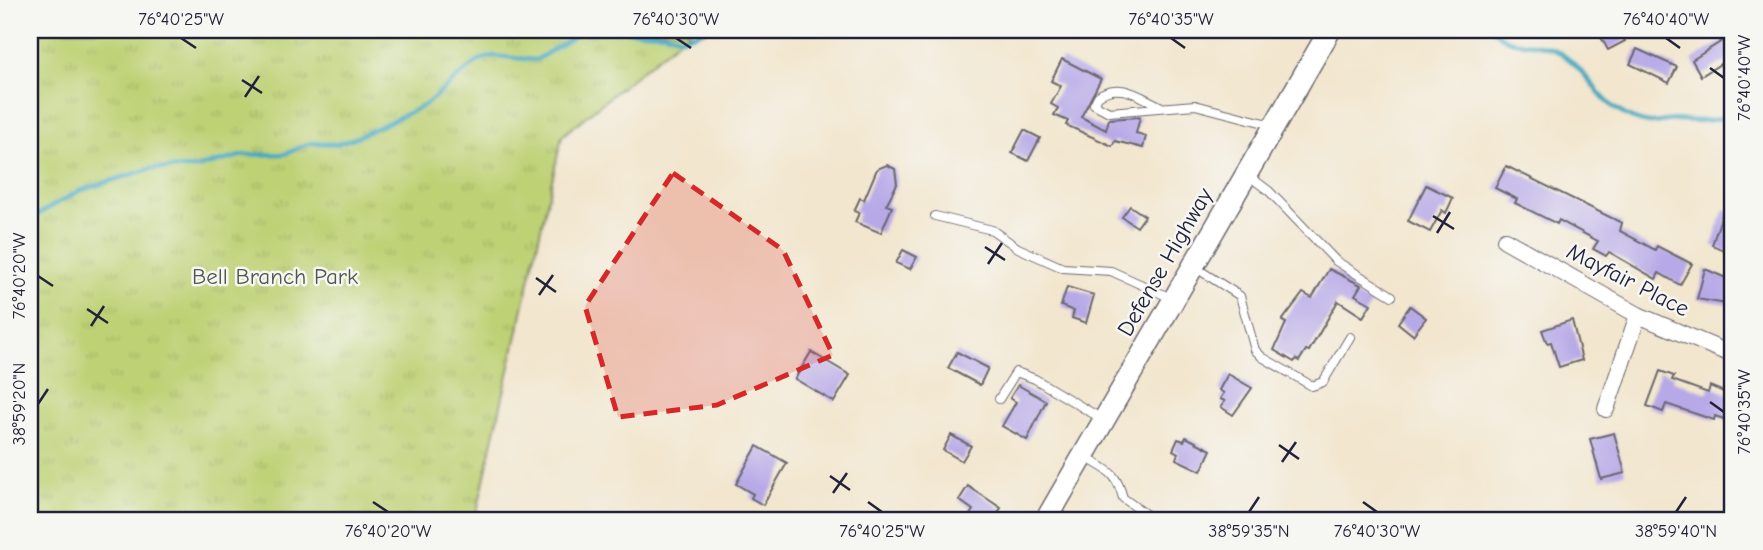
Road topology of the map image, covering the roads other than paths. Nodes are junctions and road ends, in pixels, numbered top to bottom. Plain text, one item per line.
1 (1330, 30) edge
2 (1160, 106) junction
3 (1274, 126) junction
4 (1247, 174) junction
5 (934, 216) dead end
6 (1505, 240) dead end
7 (1193, 266) junction
8 (1392, 296) dead end
9 (1174, 299) junction
10 (1638, 315) junction
11 (1350, 337) dead end
12 (1733, 355) edge
13 (999, 399) dead end
14 (1606, 409) dead end
15 (1104, 420) junction
16 (1083, 456) junction
17 (1046, 520) edge
18 (1154, 520) edge

1 - 3 main road, Defense Highway
2 - 2 lane
2 - 3 lane
3 - 4 main road, Defense Highway
4 - 7 main road, Defense Highway
4 - 8 lane
5 - 9 lane
6 - 10 street, Mayfair Place
7 - 9 main road, Defense Highway
7 - 11 lane
9 - 15 main road, Defense Highway
10 - 12 street, Mayfair Place
10 - 14 street
13 - 15 lane
15 - 16 main road, Defense Highway
16 - 17 main road, Defense Highway
16 - 18 lane

